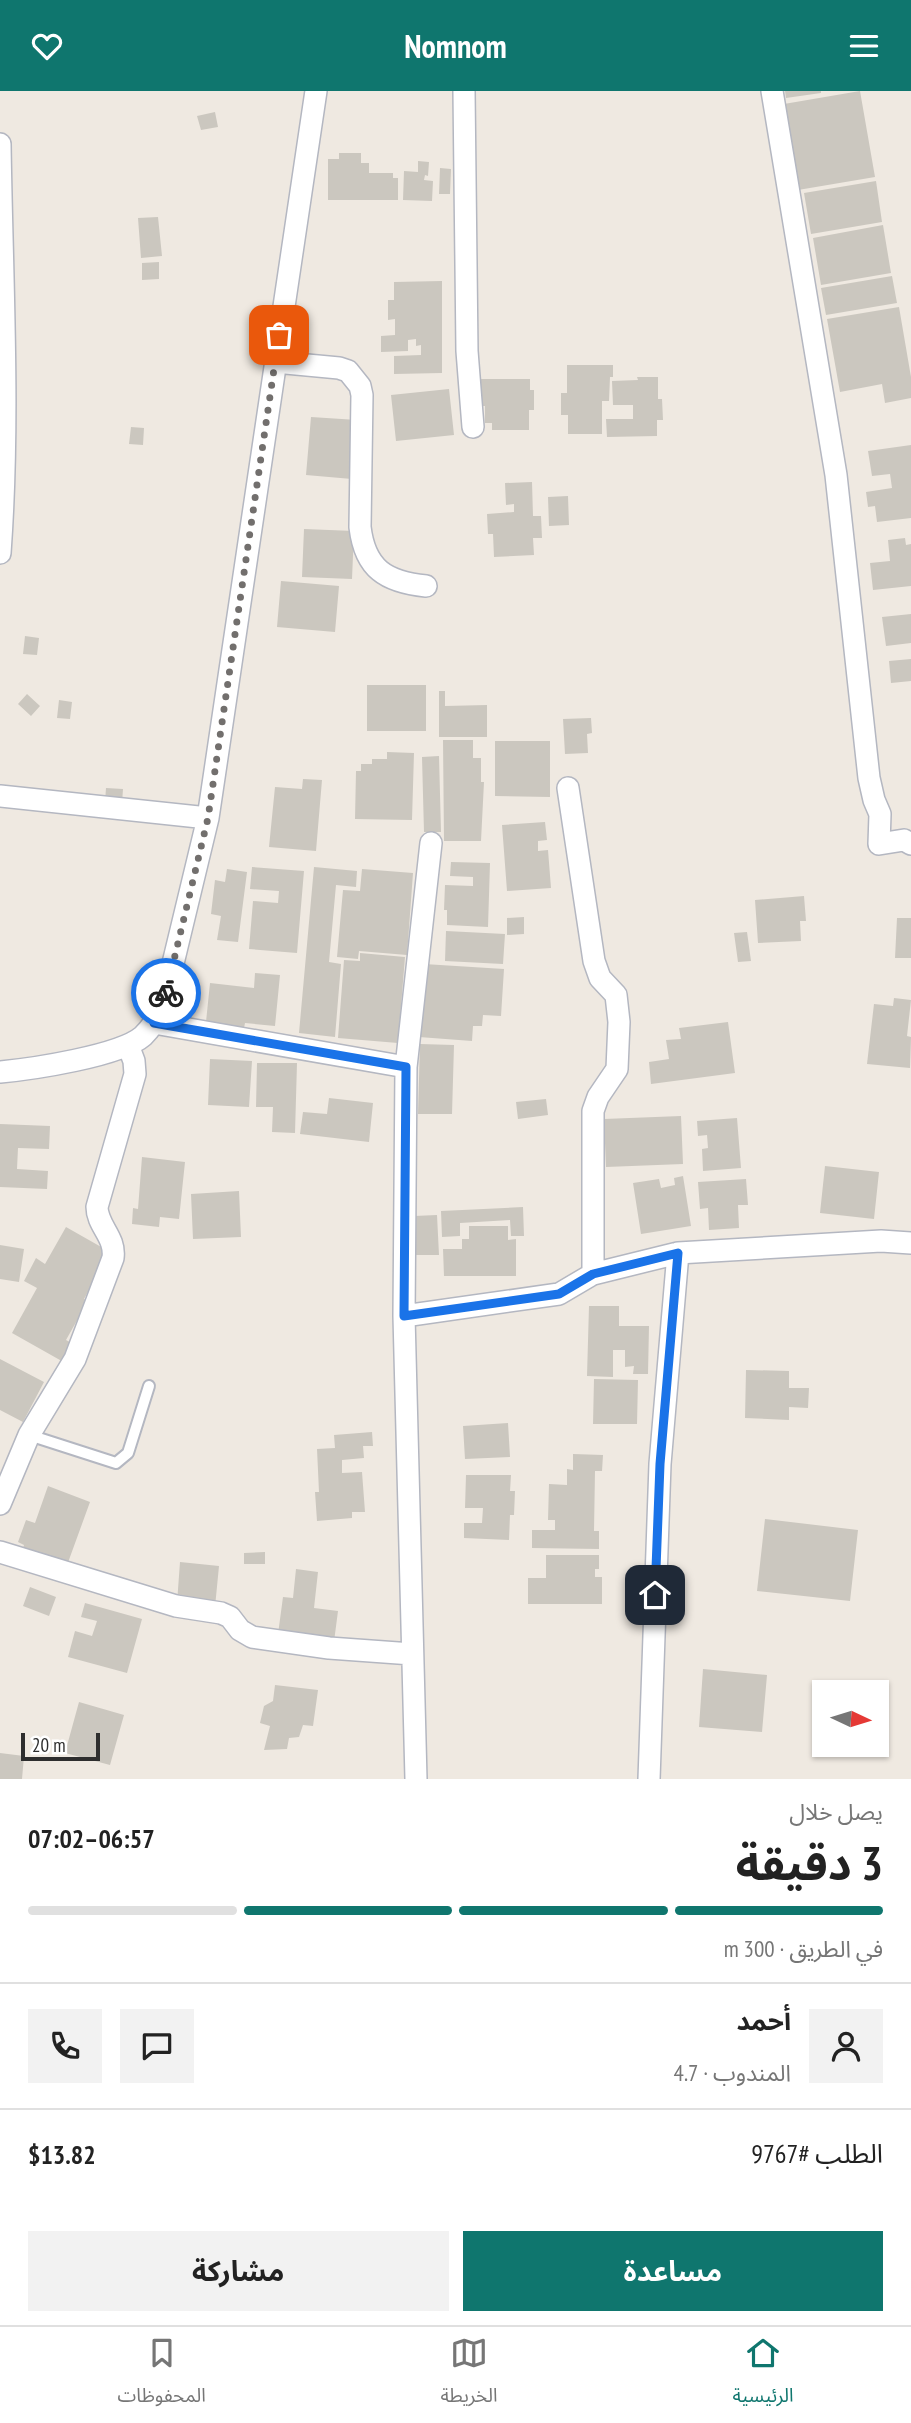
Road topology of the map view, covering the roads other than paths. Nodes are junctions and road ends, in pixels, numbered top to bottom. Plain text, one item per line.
1 (316, 91) edge
2 (464, 91) edge
3 (772, 91) edge
4 (0, 144) edge
5 (275, 362) junction
6 (473, 427) dead end
7 (0, 553) edge
8 (426, 586) dead end
9 (568, 788) dead end
10 (0, 796) edge
11 (208, 818) junction
12 (431, 843) dead end
13 (911, 844) edge
14 (154, 1023) junction
15 (128, 1045) junction
16 (406, 1067) junction
17 (0, 1072) edge
18 (911, 1243) edge
19 (678, 1253) junction
20 (593, 1274) junction
21 (404, 1316) junction
22 (149, 1386) dead end
23 (29, 1435) junction
24 (0, 1504) edge
25 (0, 1552) edge
26 (412, 1654) junction
27 (415, 1779) edge
28 (649, 1779) edge

1 - 5 street
2 - 6 street
3 - 13 street
4 - 7 street
5 - 8 street
5 - 11 street
9 - 20 street
10 - 11 street
11 - 14 street
12 - 16 street
14 - 15 street
14 - 16 street
15 - 17 street
15 - 23 street
16 - 21 street
18 - 19 street
19 - 20 street
19 - 28 street
20 - 21 street
21 - 26 street
22 - 23 lane
23 - 24 street
25 - 26 street
26 - 27 street

